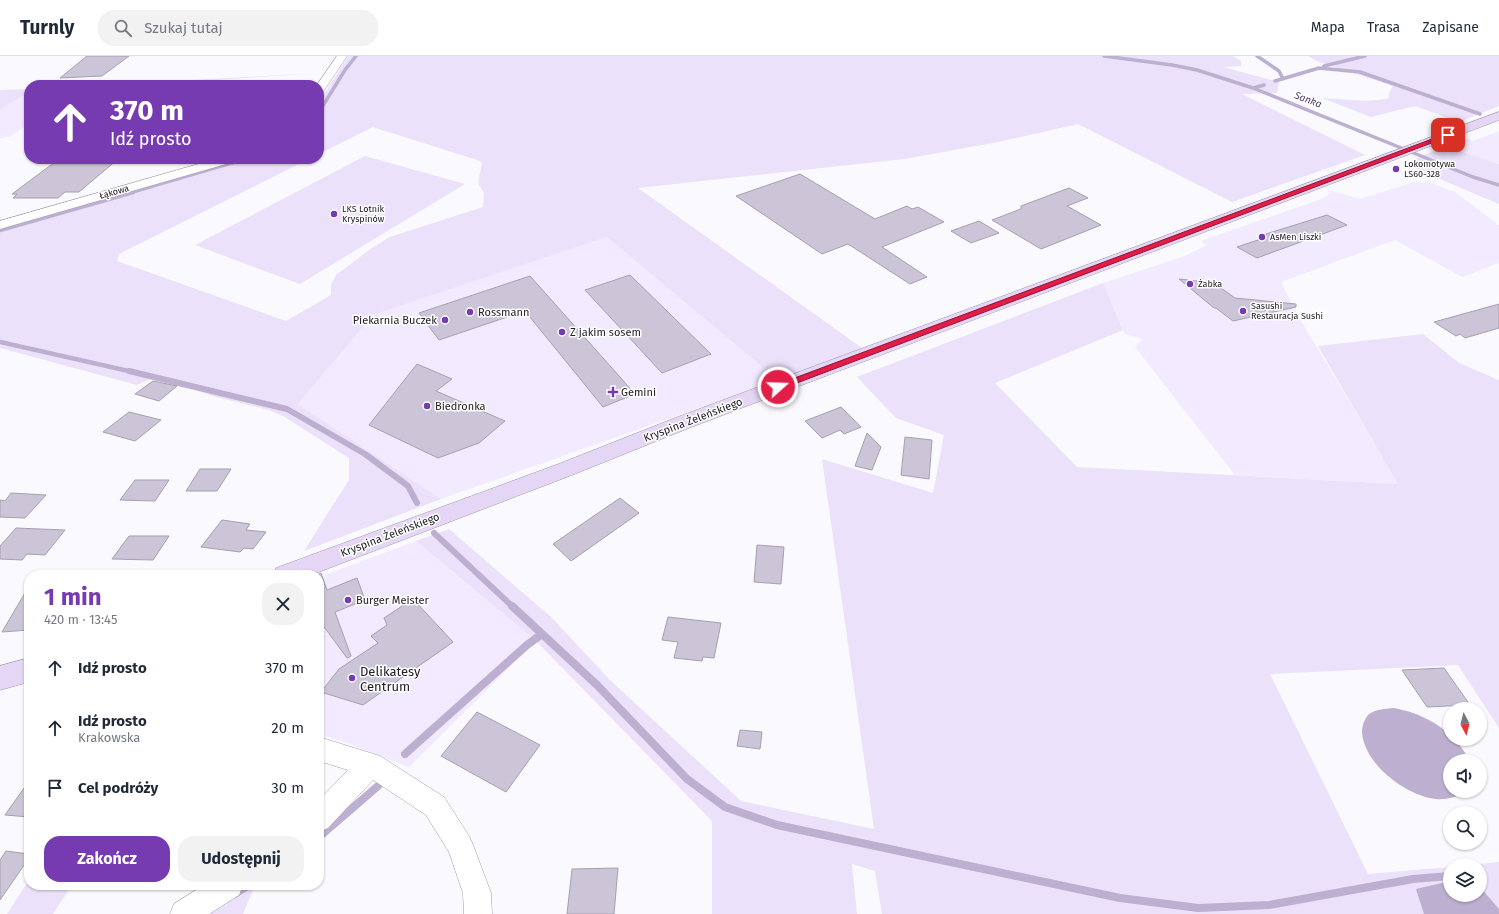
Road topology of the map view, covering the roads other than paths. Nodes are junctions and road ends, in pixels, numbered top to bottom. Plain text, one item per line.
1 (342, 56) edge
2 (324, 83) edge
3 (1499, 116) edge
4 (212, 164) edge
5 (0, 225) edge
6 (298, 570) edge
7 (24, 671) edge
8 (0, 678) edge
9 (324, 751) edge
10 (376, 767) junction
11 (324, 815) edge
12 (221, 890) edge
13 (184, 914) edge
14 (478, 914) edge

1 - 2 street
3 - 6 main road, Kryspina Żeleńskiego
4 - 5 street, Łąkowa
7 - 8 main road
9 - 10 street
10 - 11 street
10 - 14 street
12 - 13 street

